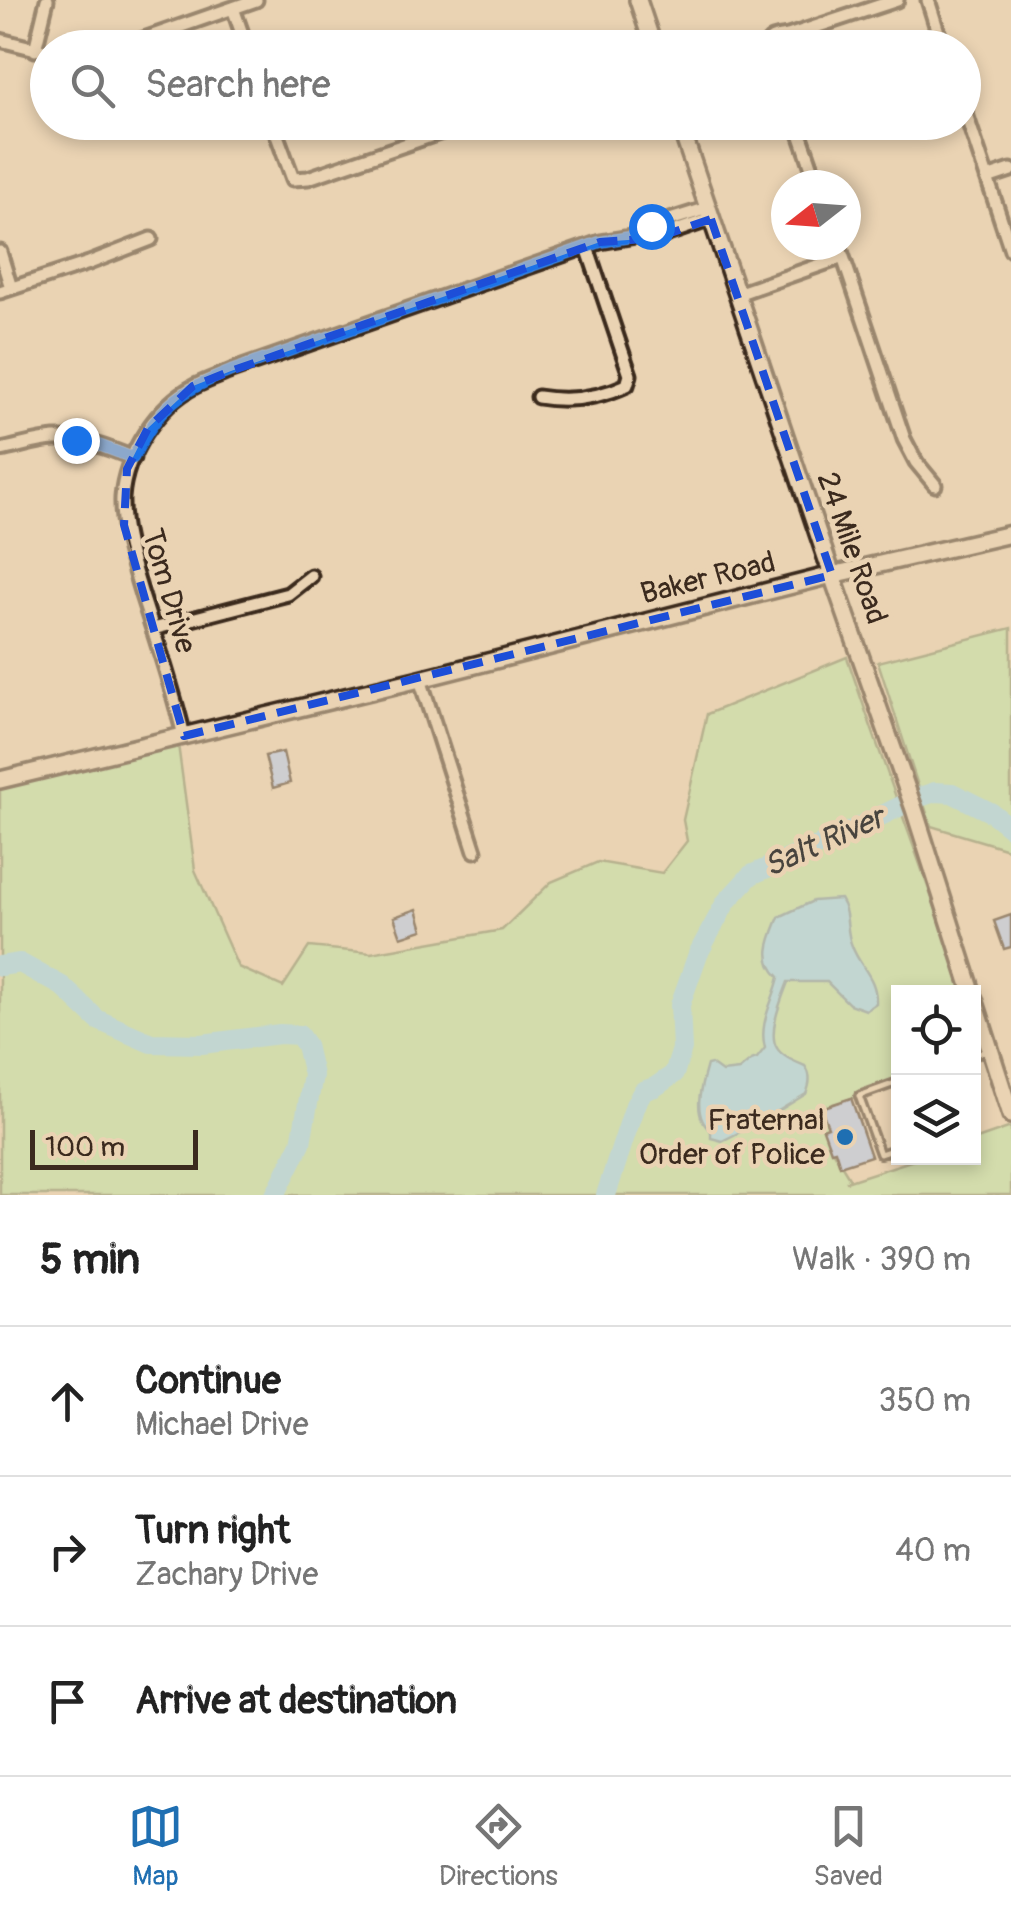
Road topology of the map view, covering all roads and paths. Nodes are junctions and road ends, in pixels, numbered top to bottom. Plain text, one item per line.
1 (48, 0) edge
2 (256, 0) edge
3 (638, 0) edge
4 (896, 0) edge
5 (928, 0) edge
6 (234, 8) junction
7 (44, 30) edge
8 (170, 30) edge
9 (241, 30) edge
10 (648, 30) edge
11 (806, 30) edge
12 (938, 30) edge
13 (0, 40) edge
14 (30, 48) edge
15 (279, 140) edge
16 (419, 140) edge
17 (685, 140) edge
18 (802, 140) edge
19 (975, 140) edge
20 (813, 170) edge
21 (1011, 170) edge
22 (987, 178) junction
23 (709, 214) junction
24 (151, 239) dead end
25 (587, 247) junction
26 (1011, 250) edge
27 (0, 252) edge
28 (819, 260) edge
29 (844, 260) edge
30 (6, 290) edge
31 (737, 294) junction
32 (538, 397) dead end
33 (0, 450) edge
34 (133, 458) junction
35 (934, 485) dead end
36 (1011, 534) edge
37 (832, 575) junction
38 (311, 576) dead end
39 (153, 629) junction
40 (420, 678) junction
41 (184, 736) junction
42 (0, 780) edge
43 (475, 851) dead end
44 (969, 985) edge
45 (981, 1022) edge
46 (990, 1049) junction
47 (981, 1052) edge
48 (891, 1085) edge
49 (1011, 1115) edge
50 (891, 1150) edge

1 - 7 street
2 - 6 street
3 - 10 street
4 - 11 street
5 - 12 street
6 - 8 street
6 - 9 street
13 - 14 street
15 - 16 street
17 - 23 street, 24 Mile Road
18 - 20 street
19 - 22 street
21 - 22 street
22 - 26 street
23 - 25 street, Tom Drive
23 - 31 street, 24 Mile Road
24 - 30 street
25 - 32 street
25 - 34 street, Tom Drive
27 - 30 street
28 - 31 street
29 - 35 street
31 - 37 street, 24 Mile Road
33 - 34 street
34 - 39 street, Tom Drive
36 - 37 street, Baker Road
37 - 40 street, Baker Road
37 - 44 street, 24 Mile Road
38 - 39 street
39 - 41 street, Tom Drive
40 - 41 street, Baker Road
40 - 43 street
41 - 42 street, Baker Road
45 - 46 street, 24 Mile Road
46 - 47 lane
46 - 49 street, 24 Mile Road
48 - 50 lane

